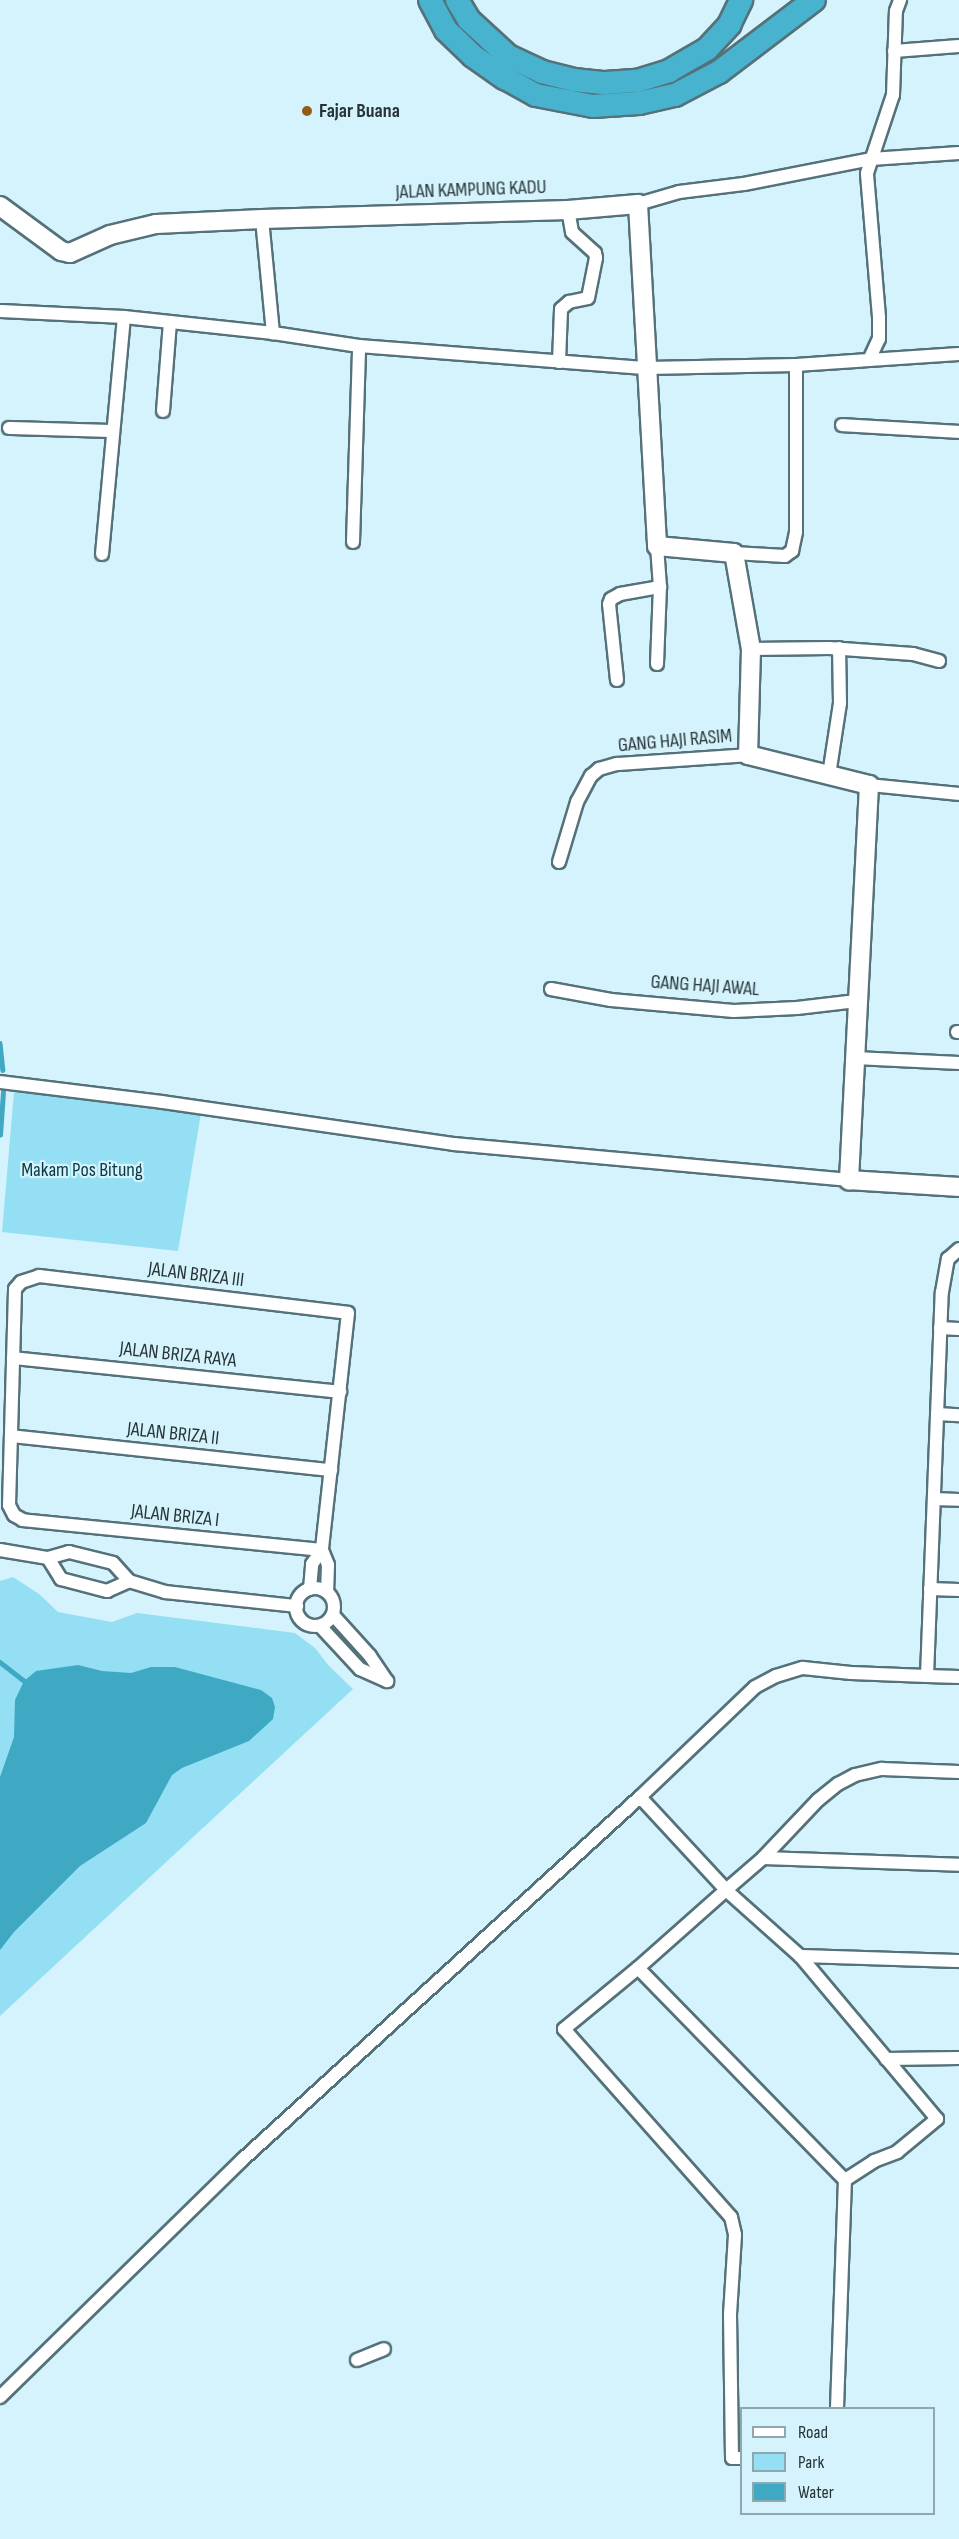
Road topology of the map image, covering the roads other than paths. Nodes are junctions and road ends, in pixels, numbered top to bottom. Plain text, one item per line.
1 (430, 0) edge
2 (457, 0) edge
3 (741, 0) edge
4 (814, 0) edge
5 (900, 0) edge
6 (959, 46) edge
7 (894, 51) junction
8 (959, 153) edge
9 (871, 159) junction
10 (638, 204) junction
11 (0, 206) edge
12 (568, 210) junction
13 (261, 219) junction
14 (1, 311) edge
15 (124, 317) junction
16 (170, 322) junction
17 (273, 333) junction
18 (359, 346) junction
19 (959, 354) edge
20 (869, 360) junction
21 (559, 362) junction
22 (796, 365) junction
23 (647, 368) junction
24 (163, 411) dead end
25 (842, 424) dead end
26 (9, 428) dead end
27 (113, 432) junction
28 (959, 432) edge
29 (353, 542) dead end
30 (657, 546) junction
31 (734, 553) junction
32 (102, 554) dead end
33 (660, 587) junction
34 (839, 648) junction
35 (751, 649) junction
36 (939, 661) dead end
37 (657, 664) dead end
38 (617, 680) dead end
39 (748, 755) junction
40 (829, 775) junction
41 (870, 785) junction
42 (959, 794) edge
43 (559, 862) dead end
44 (551, 989) dead end
45 (857, 1001) junction
46 (855, 1058) junction
47 (959, 1063) edge
48 (0, 1082) edge
49 (849, 1180) junction
50 (959, 1187) edge
51 (959, 1248) edge
52 (940, 1328) junction
53 (959, 1329) edge
54 (13, 1358) junction
55 (340, 1392) junction
56 (937, 1414) junction
57 (959, 1415) edge
58 (11, 1437) junction
59 (331, 1470) junction
60 (934, 1499) junction
61 (959, 1500) edge
62 (0, 1550) edge
63 (322, 1550) junction
64 (48, 1558) junction
65 (129, 1581) junction
66 (310, 1589) junction
67 (930, 1589) junction
68 (959, 1590) edge
69 (327, 1592) junction
70 (297, 1606) junction
71 (333, 1615) junction
72 (320, 1626) junction
73 (927, 1676) junction
74 (959, 1677) edge
75 (959, 1772) edge
76 (640, 1797) junction
77 (763, 1858) junction
78 (959, 1865) edge
79 (726, 1890) junction
80 (800, 1956) junction
81 (959, 1960) edge
82 (638, 1968) junction
83 (959, 2058) edge
84 (886, 2059) junction
85 (845, 2180) junction
86 (384, 2349) dead end
87 (357, 2360) dead end
88 (0, 2397) edge
89 (837, 2407) edge
90 (740, 2458) edge

1 - 4 highway
2 - 3 highway
5 - 7 street
6 - 7 street
7 - 9 street
8 - 9 street, JALAN KAMPUNG KADU
9 - 10 street, JALAN KAMPUNG KADU
9 - 20 street
10 - 12 street, JALAN KAMPUNG KADU
10 - 23 street
11 - 13 street, JALAN KAMPUNG KADU
12 - 13 street, JALAN KAMPUNG KADU
12 - 21 street
13 - 17 street
14 - 15 street
15 - 16 street
15 - 27 street
16 - 17 street
16 - 24 street
17 - 18 street
18 - 21 street
18 - 29 street
19 - 20 street
20 - 22 street
21 - 23 street
22 - 23 street
22 - 31 street
23 - 30 street
25 - 28 street
26 - 27 street
27 - 32 street
30 - 31 street
30 - 33 street
31 - 35 street
33 - 37 street
33 - 38 street
34 - 35 street
34 - 36 street
34 - 40 street
35 - 39 street
39 - 40 street
39 - 43 street, GANG HAJI RASIM
40 - 41 street
41 - 42 street
41 - 45 street
44 - 45 street, GANG HAJI AWAL
45 - 46 street
46 - 47 street
46 - 49 street
48 - 49 street
49 - 50 street
51 - 52 street
52 - 53 street
52 - 56 street
54 - 55 street, JALAN BRIZA RAYA
54 - 55 street, JALAN BRIZA III
54 - 58 street
55 - 59 street
56 - 57 street
56 - 60 street
58 - 59 street, JALAN BRIZA II
58 - 63 street, JALAN BRIZA I
59 - 63 street
60 - 61 street
60 - 67 street
62 - 64 street
63 - 66 street
63 - 69 street
64 - 65 street
64 - 65 street
65 - 70 street
66 - 69 street
66 - 70 street
67 - 68 street
67 - 73 street
69 - 71 street
70 - 72 street
71 - 72 street
71 - 72 street
73 - 74 street
73 - 76 street
75 - 77 street
76 - 79 street
76 - 88 street
77 - 78 street
77 - 79 street
79 - 80 street
79 - 82 street
80 - 81 street
80 - 84 street
82 - 85 street
82 - 90 street
83 - 84 street
84 - 85 street
85 - 89 street
86 - 87 street

